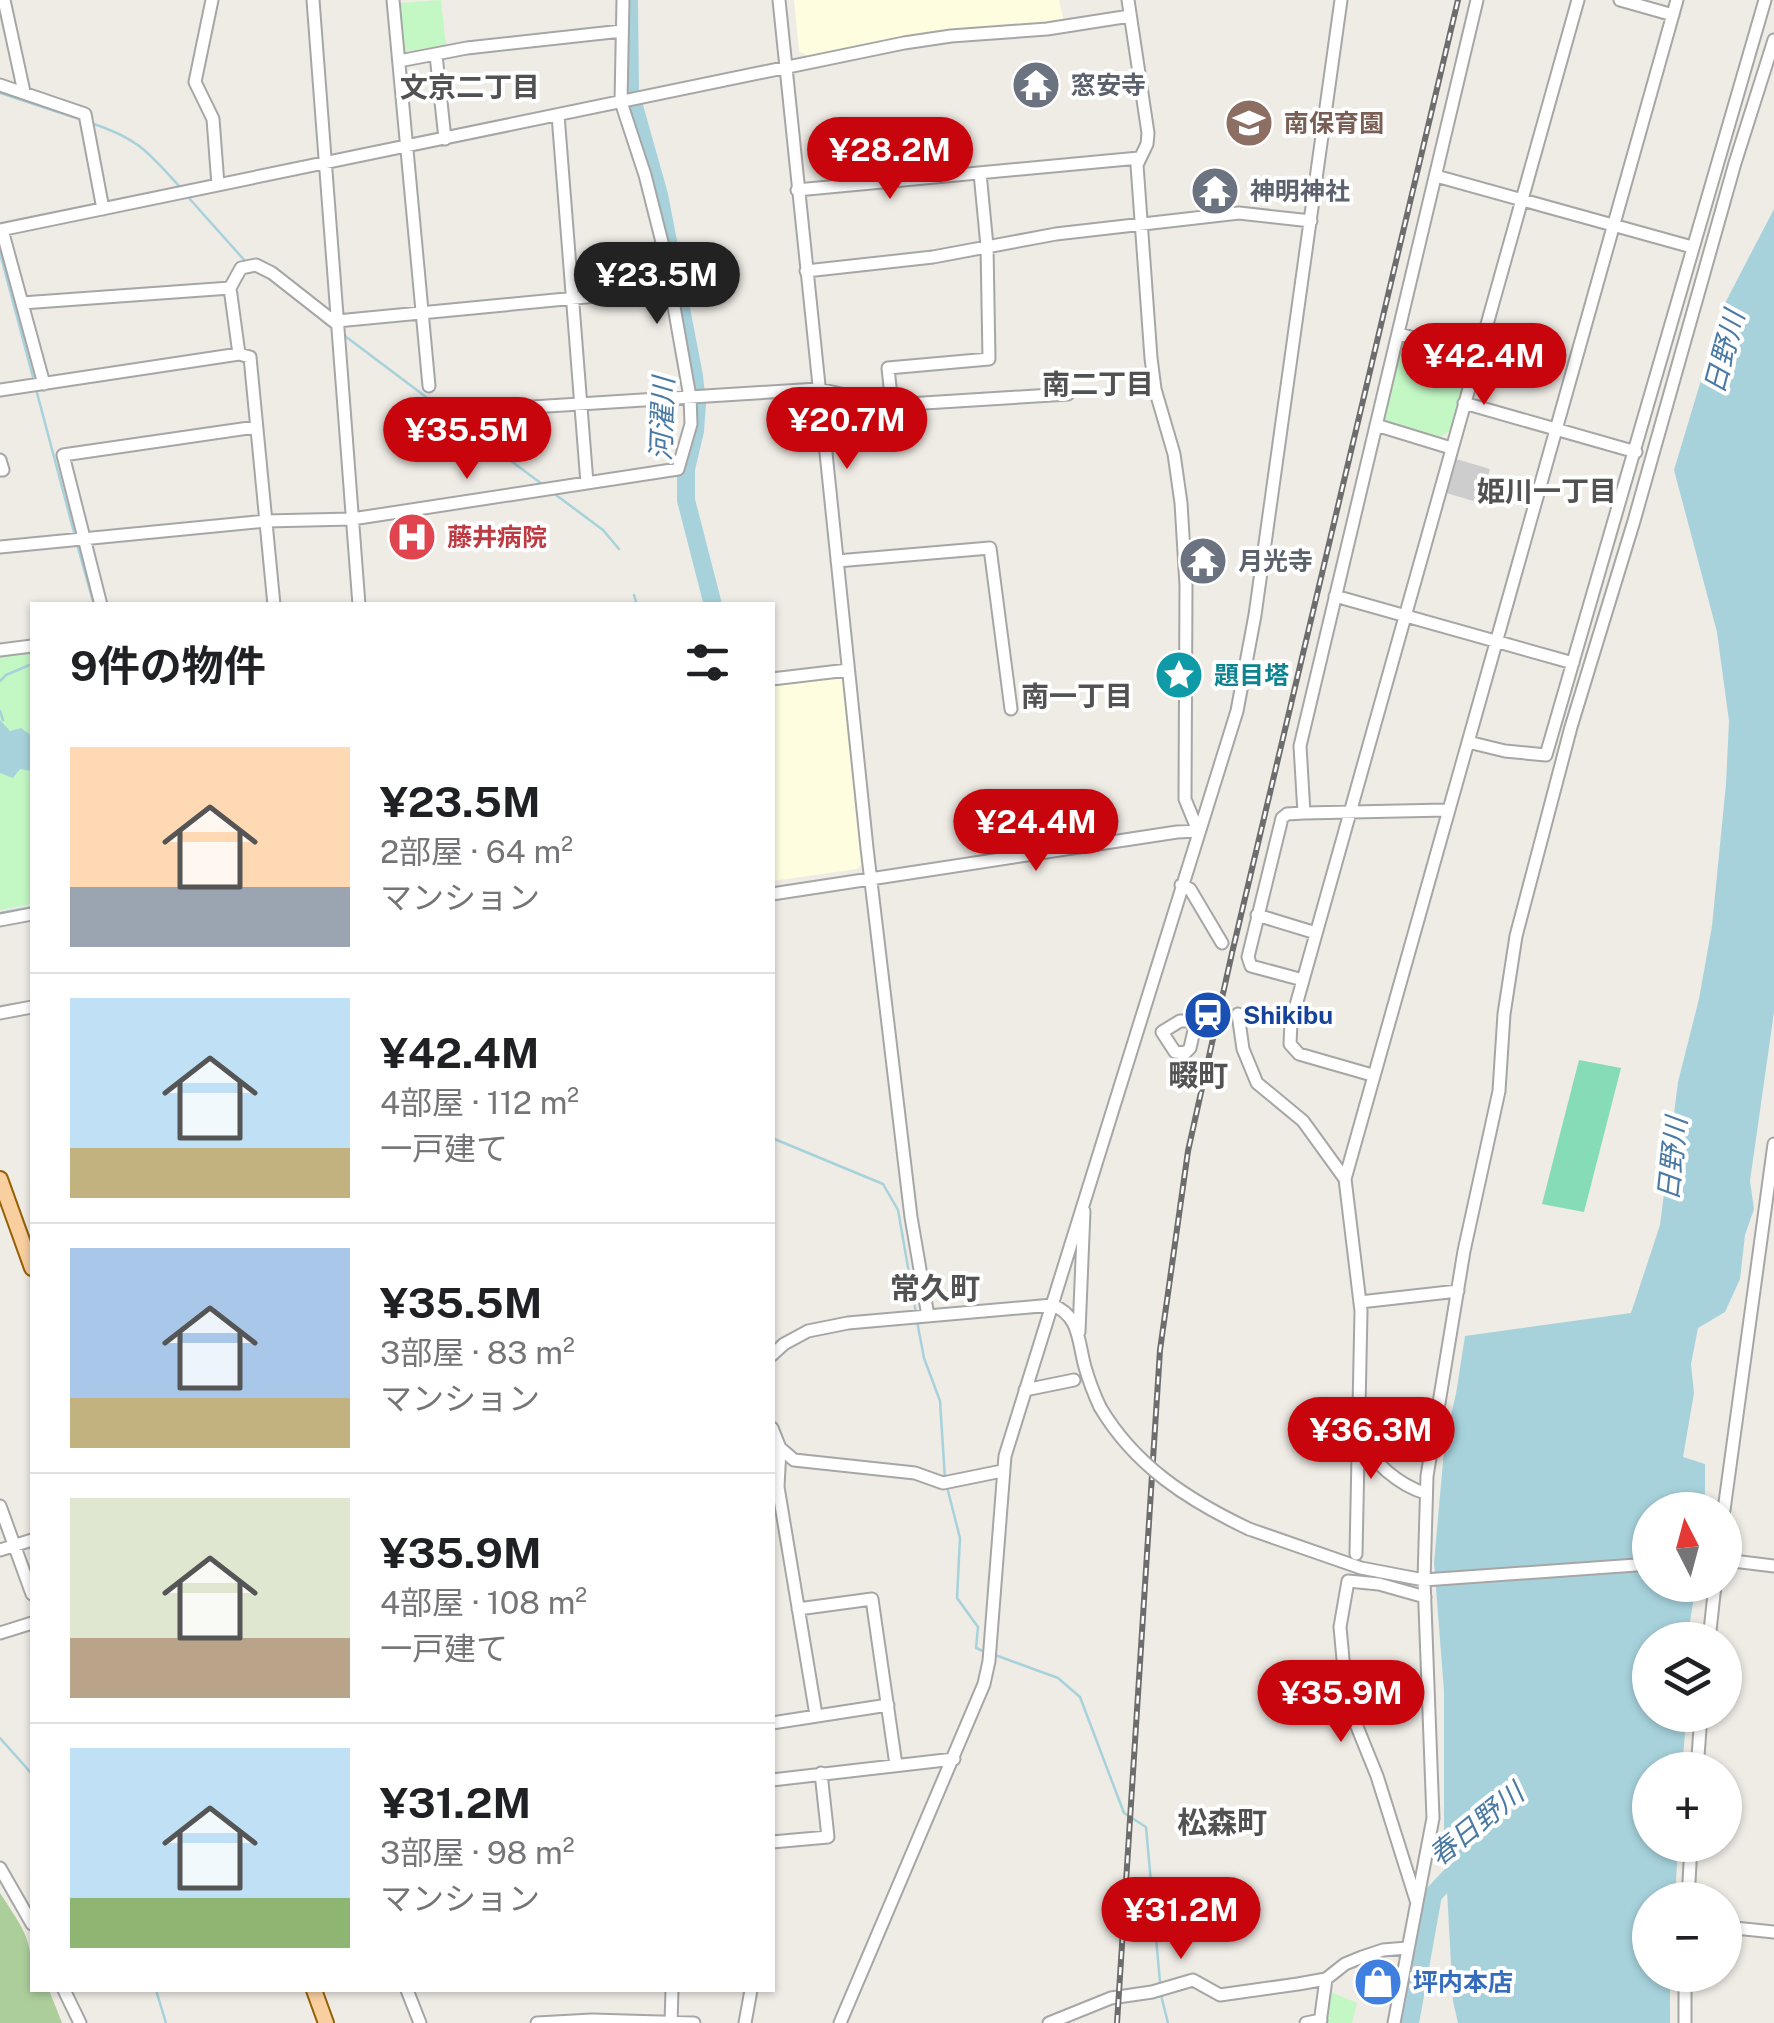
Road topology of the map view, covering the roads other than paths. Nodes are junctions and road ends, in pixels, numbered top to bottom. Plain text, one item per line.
1 (4, 0) edge
2 (212, 0) edge
3 (313, 0) edge
4 (393, 0) edge
5 (623, 0) edge
6 (779, 0) edge
7 (1128, 0) edge
8 (1341, 0) edge
9 (1477, 0) edge
10 (1578, 0) edge
11 (1620, 0) edge
12 (1677, 0) edge
13 (1765, 0) edge
14 (1673, 15) junction
15 (1130, 16) junction
16 (622, 31) junction
17 (1774, 40) edge
18 (436, 54) junction
19 (399, 61) junction
20 (786, 68) junction
21 (0, 85) edge
22 (24, 92) junction
23 (621, 102) junction
24 (558, 116) junction
25 (446, 139) junction
26 (408, 146) junction
27 (1139, 158) junction
28 (324, 164) junction
29 (980, 173) junction
30 (1436, 176) junction
31 (218, 185) junction
32 (797, 190) junction
33 (1521, 200) junction
34 (103, 209) junction
35 (1311, 221) junction
36 (1615, 224) junction
37 (1140, 225) junction
38 (1, 230) edge
39 (986, 246) junction
40 (1692, 247) junction
41 (806, 271) junction
42 (230, 288) junction
43 (670, 288) junction
44 (573, 298) junction
45 (22, 303) junction
46 (422, 312) junction
47 (337, 322) junction
48 (1400, 334) junction
49 (240, 354) junction
50 (1476, 357) junction
51 (44, 384) junction
52 (429, 386) dead end
53 (818, 389) junction
54 (0, 390) edge
55 (1068, 394) dead end
56 (690, 397) junction
57 (1464, 403) junction
58 (582, 404) junction
59 (892, 405) junction
60 (451, 412) dead end
61 (1376, 425) junction
62 (256, 427) junction
63 (1556, 430) junction
64 (1451, 448) junction
65 (1636, 452) junction
66 (0, 460) edge
67 (0, 470) edge
68 (588, 484) junction
69 (352, 519) junction
70 (266, 521) junction
71 (84, 539) junction
72 (0, 547) edge
73 (836, 561) junction
74 (1336, 596) junction
75 (100, 602) edge
76 (274, 602) edge
77 (359, 602) edge
78 (1404, 616) junction
79 (1496, 642) junction
80 (30, 646) edge
81 (0, 650) edge
82 (1573, 663) junction
83 (848, 670) junction
84 (775, 680) edge
85 (1011, 709) dead end
86 (1468, 742) junction
87 (1447, 810) junction
88 (1349, 812) junction
89 (1304, 813) junction
90 (1198, 831) junction
91 (871, 880) junction
92 (1181, 884) junction
93 (775, 894) edge
94 (30, 914) edge
95 (1257, 916) junction
96 (0, 920) edge
97 (1316, 933) junction
98 (1222, 944) dead end
99 (1303, 980) junction
100 (30, 1008) edge
101 (0, 1012) edge
102 (1238, 1014) dead end
103 (1138, 1027) junction
104 (1162, 1032) dead end
105 (1372, 1075) junction
106 (1774, 1144) edge
107 (0, 1179) edge
108 (1345, 1179) junction
109 (1770, 1198) edge
110 (1083, 1202) junction
111 (30, 1262) edge
112 (1458, 1291) junction
113 (1360, 1302) junction
114 (1052, 1305) junction
115 (920, 1316) junction
116 (1078, 1335) junction
117 (775, 1352) edge
118 (1074, 1380) dead end
119 (1024, 1390) junction
120 (1358, 1428) junction
121 (775, 1436) edge
122 (780, 1448) junction
123 (1002, 1471) junction
124 (775, 1487) edge
125 (1727, 1492) edge
126 (1426, 1493) junction
127 (0, 1506) edge
128 (30, 1541) edge
129 (16, 1545) junction
130 (0, 1550) edge
131 (1356, 1554) dead end
132 (790, 1561) junction
133 (1742, 1562) edge
134 (775, 1564) edge
135 (1632, 1565) edge
136 (1774, 1566) edge
137 (1428, 1580) junction
138 (30, 1588) edge
139 (1425, 1596) junction
140 (798, 1609) junction
141 (30, 1625) edge
142 (0, 1633) edge
143 (888, 1705) junction
144 (816, 1715) junction
145 (775, 1723) edge
146 (954, 1759) junction
147 (896, 1765) junction
148 (821, 1772) junction
149 (775, 1780) edge
150 (775, 1842) edge
151 (0, 1868) edge
152 (1417, 1904) junction
153 (30, 1920) edge
154 (1742, 1928) edge
155 (1774, 1932) edge
156 (1407, 1948) junction
157 (1326, 1979) junction
158 (65, 1992) edge
159 (315, 1992) edge
160 (408, 1992) edge
161 (672, 1992) edge
162 (751, 1992) edge
163 (1685, 1992) edge
164 (671, 2022) edge
165 (1321, 2022) edge
166 (80, 2023) edge
167 (326, 2023) edge
168 (420, 2023) edge
169 (537, 2023) edge
170 (694, 2023) edge
171 (745, 2023) edge
172 (840, 2023) edge
173 (1049, 2023) edge
174 (1306, 2023) edge
175 (1394, 2023) edge
176 (1685, 2023) edge

1 - 22 street
2 - 31 street
3 - 28 street
4 - 19 street
5 - 16 street
6 - 20 street
7 - 15 street
8 - 35 street
9 - 30 street
10 - 33 street
11 - 14 street
12 - 14 street
13 - 40 street
14 - 36 street
15 - 20 street
15 - 27 street
16 - 18 street
16 - 23 street
17 - 112 street
18 - 19 street
18 - 25 street
19 - 26 street
20 - 23 street
20 - 32 street
21 - 22 street
22 - 34 street
23 - 24 street
23 - 43 street
24 - 25 street
24 - 44 street
25 - 26 street
26 - 28 street
26 - 46 street
27 - 29 street
27 - 37 street
28 - 31 street
28 - 47 street
29 - 32 street
29 - 39 street
30 - 33 street
30 - 48 street
31 - 34 street
32 - 41 street
33 - 36 street
33 - 50 street
34 - 38 street
35 - 37 street
35 - 90 street
36 - 40 street
36 - 63 street
37 - 39 street
37 - 90 street
38 - 45 street
39 - 41 street
39 - 59 street
40 - 65 street
41 - 53 street
42 - 45 street
42 - 47 street
42 - 49 street
43 - 44 street
43 - 56 street
44 - 46 street
44 - 58 street
45 - 51 street
46 - 47 street
46 - 52 street
47 - 69 street
48 - 50 street
48 - 61 street
49 - 51 street
49 - 62 street
50 - 57 street
51 - 54 street
53 - 56 street
53 - 59 street
53 - 73 street
55 - 59 street
56 - 58 street
56 - 68 street
57 - 63 street
57 - 64 street
58 - 60 street
58 - 68 street
61 - 64 street
61 - 74 street
62 - 70 street
62 - 71 street
63 - 65 street
63 - 79 street
64 - 78 street
65 - 82 street
66 - 67 street
68 - 69 street
69 - 70 street
69 - 77 street
70 - 71 street
70 - 76 street
71 - 72 street
71 - 75 street
73 - 83 street
73 - 85 street
74 - 78 street
74 - 89 street
78 - 79 street
78 - 88 street
79 - 82 street
79 - 86 street
80 - 81 street
82 - 86 street
83 - 84 street
83 - 91 street
86 - 87 street
87 - 88 street
87 - 105 street
88 - 89 street
88 - 97 street
89 - 95 street
90 - 91 street
90 - 92 street
91 - 93 street
91 - 115 street
92 - 98 street
92 - 103 street
94 - 96 street
95 - 97 street
95 - 99 street
97 - 99 street
99 - 105 street
100 - 101 street
102 - 108 street
103 - 104 street
103 - 110 street
105 - 108 street
106 - 109 street
107 - 111 main road
108 - 113 street
109 - 125 street
110 - 114 street
110 - 116 street
112 - 113 street
112 - 126 street
113 - 120 street
114 - 115 street
114 - 116 street
114 - 119 street
115 - 117 street
116 - 137 street, bridge
118 - 119 street
119 - 123 street
120 - 126 street
120 - 131 street
121 - 122 street
122 - 123 street
122 - 124 street
123 - 146 street
124 - 132 street
126 - 137 street
127 - 129 street
128 - 129 street
129 - 130 street
129 - 138 street
132 - 134 street
132 - 140 street
133 - 136 street
135 - 137 street
137 - 139 street
139 - 152 street
139 - 152 street
140 - 143 street
140 - 144 street
141 - 142 street
143 - 144 street
143 - 147 street
144 - 145 street
146 - 147 street
146 - 172 street
147 - 148 street
148 - 149 street
148 - 150 street
151 - 153 street
152 - 156 street
154 - 155 street
156 - 157 street
156 - 175 street
157 - 165 street
157 - 173 street
158 - 166 street
159 - 167 main road
160 - 168 street
161 - 164 street
162 - 171 street
163 - 176 street
164 - 169 street
164 - 170 street
165 - 174 street

